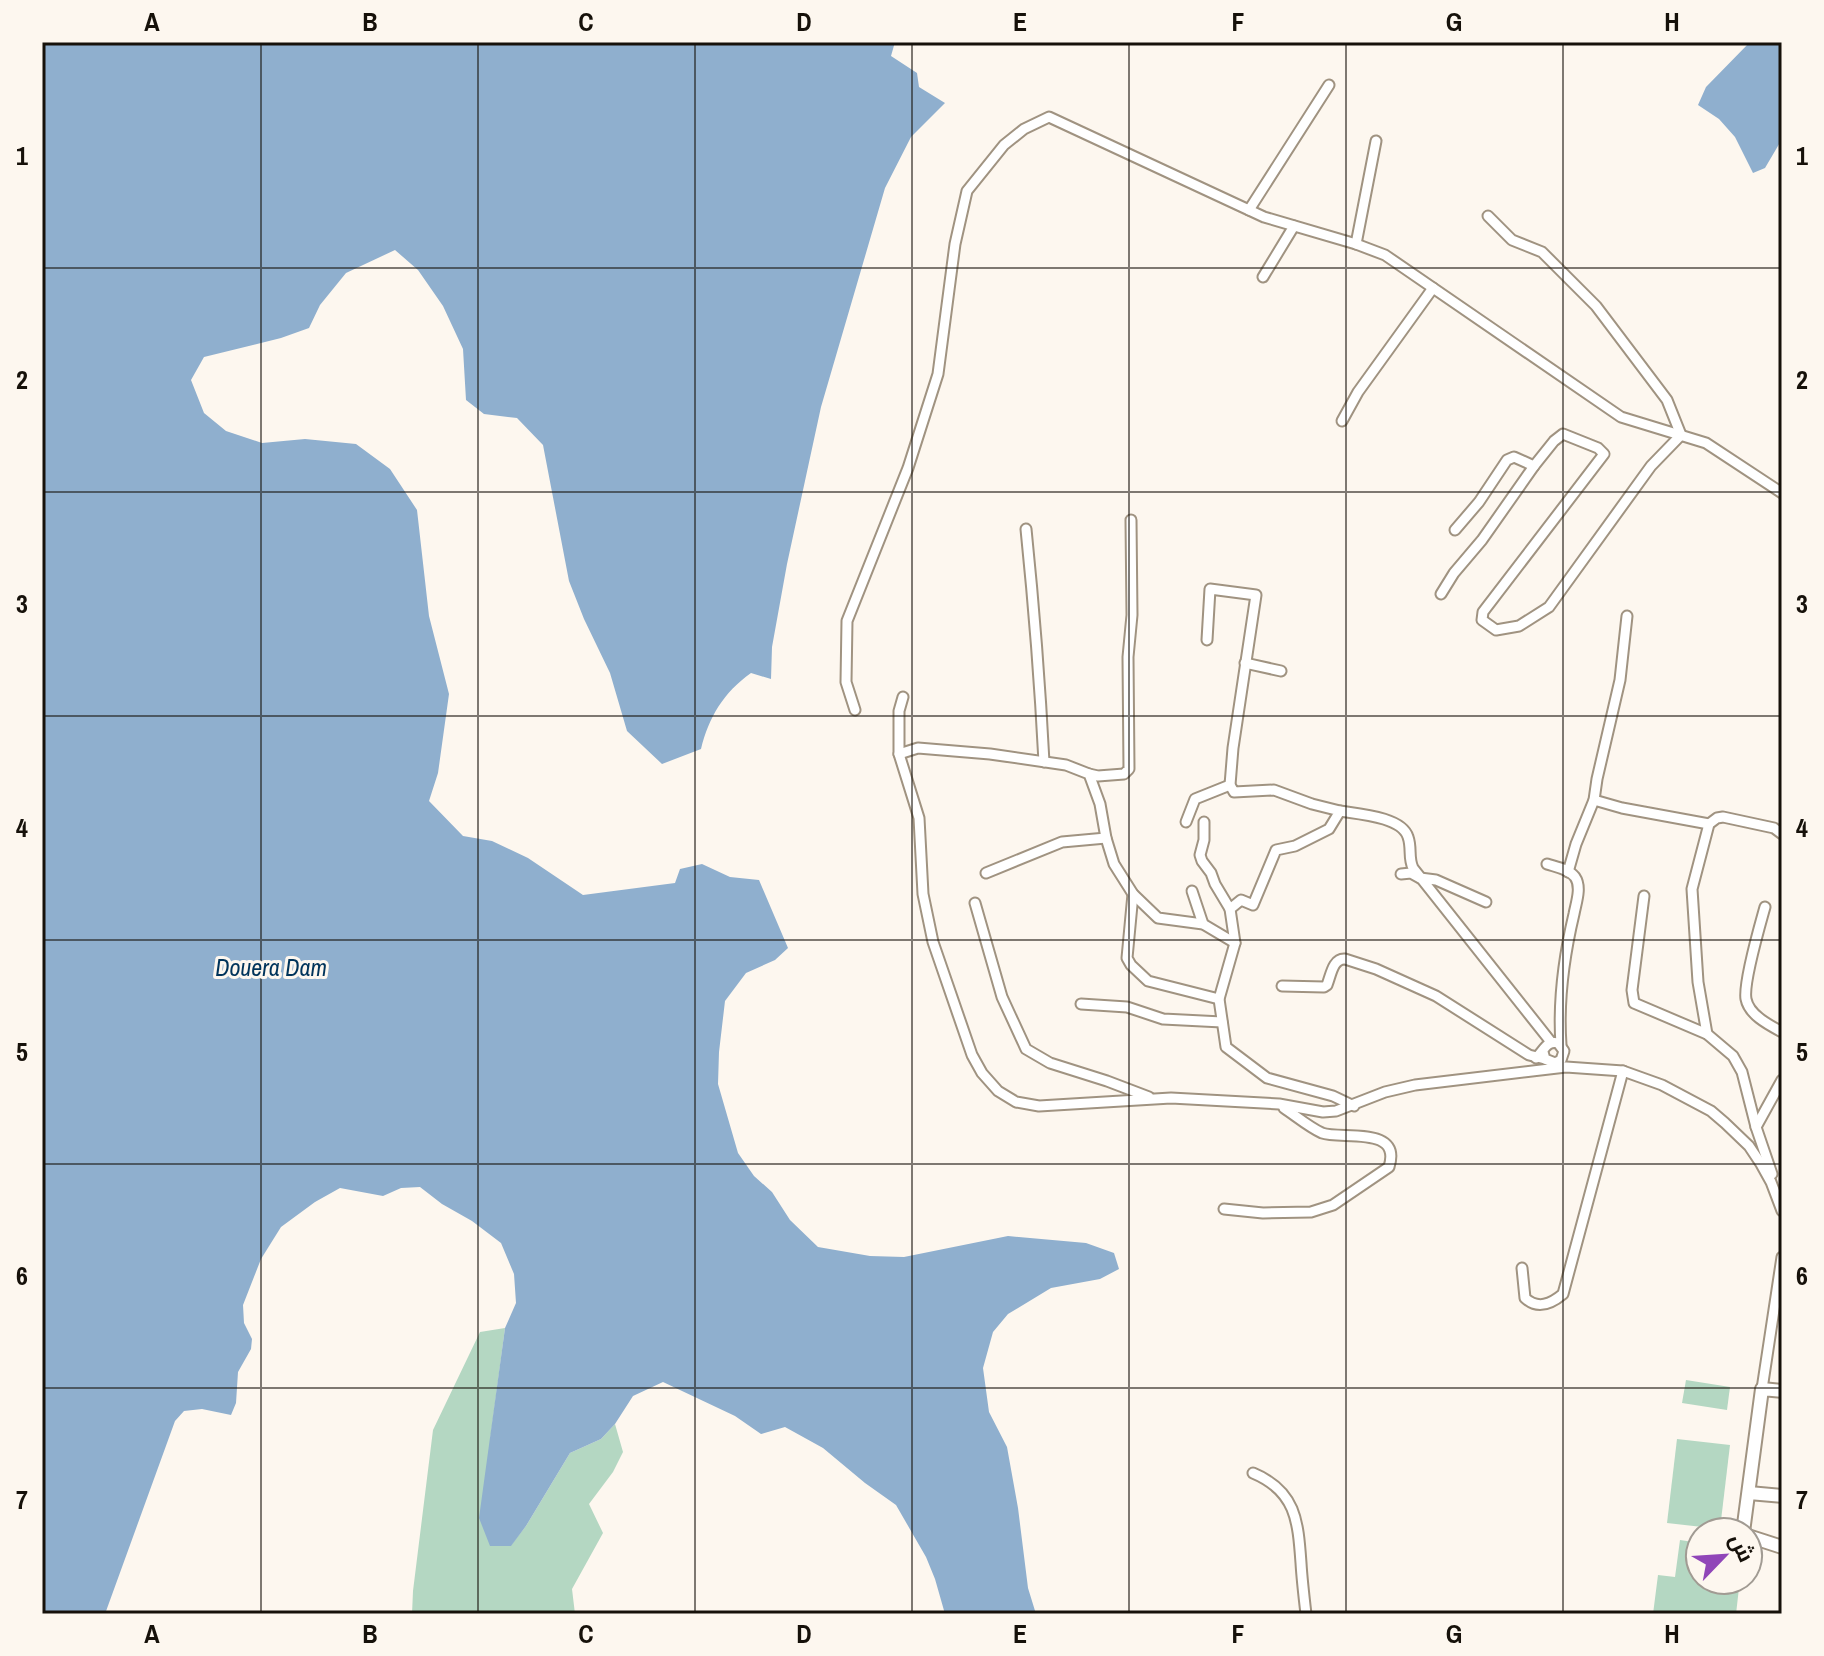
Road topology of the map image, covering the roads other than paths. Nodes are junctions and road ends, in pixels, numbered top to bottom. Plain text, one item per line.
1 (1329, 85) dead end
2 (1376, 141) dead end
3 (1249, 210) junction
4 (1488, 216) dead end
5 (1294, 226) junction
6 (1356, 244) junction
7 (1263, 277) dead end
8 (1433, 288) junction
9 (1342, 421) dead end
10 (1681, 435) junction
11 (1534, 466) junction
12 (1782, 493) edge
13 (1131, 520) dead end
14 (1026, 529) dead end
15 (1455, 530) dead end
16 (1441, 594) dead end
17 (1627, 616) dead end
18 (1207, 640) dead end
19 (1245, 663) junction
20 (1281, 671) dead end
21 (903, 697) dead end
22 (855, 710) dead end
23 (899, 754) junction
24 (1044, 762) junction
25 (1089, 774) junction
26 (1230, 785) junction
27 (1594, 800) junction
28 (1340, 811) junction
29 (1782, 820) edge
30 (1186, 822) dead end
31 (1204, 822) dead end
32 (1709, 824) junction
33 (1778, 831) edge
34 (1106, 838) junction
35 (1547, 864) dead end
36 (1565, 870) junction
37 (986, 873) dead end
38 (1401, 874) dead end
39 (1420, 878) junction
40 (1564, 883) dead end
41 (1192, 891) dead end
42 (1133, 894) junction
43 (1644, 896) dead end
44 (1486, 902) dead end
45 (975, 903) dead end
46 (1765, 907) dead end
47 (1230, 909) junction
48 (1203, 924) junction
49 (1235, 943) junction
50 (1282, 986) dead end
51 (1219, 999) junction
52 (1081, 1004) dead end
53 (1222, 1022) junction
54 (1782, 1032) edge
55 (1707, 1034) junction
56 (1556, 1043) junction
57 (1543, 1060) junction
58 (1563, 1064) junction
59 (1623, 1071) junction
60 (1782, 1080) edge
61 (1152, 1098) junction
62 (1279, 1104) junction
63 (1354, 1106) junction
64 (1756, 1127) junction
65 (1782, 1163) edge
66 (1769, 1164) junction
67 (1779, 1186) edge
68 (1779, 1200) junction
69 (1224, 1209) dead end
70 (1782, 1211) edge
71 (1782, 1257) edge
72 (1782, 1263) edge
73 (1522, 1268) dead end
74 (1762, 1389) junction
75 (1782, 1391) edge
76 (1253, 1473) dead end
77 (1749, 1493) junction
78 (1782, 1496) edge
79 (1745, 1516) edge
80 (1306, 1614) edge

1 - 3 street
2 - 6 street
3 - 5 street
3 - 22 street
4 - 10 street
5 - 6 street
5 - 7 street
6 - 8 street
8 - 9 street
8 - 10 street
10 - 11 street
10 - 12 street
11 - 15 street
11 - 16 street
13 - 25 street
14 - 24 street
17 - 27 street
18 - 19 street
19 - 20 street
19 - 26 street
21 - 23 street
23 - 24 street
23 - 61 street
24 - 25 street
25 - 34 street
26 - 28 street
26 - 30 street
27 - 32 street
27 - 36 street
28 - 39 street
28 - 47 street
29 - 33 street
31 - 47 street
32 - 33 street
32 - 55 street
34 - 37 street
34 - 42 street
35 - 36 street
36 - 40 street
36 - 56 street
38 - 39 street
39 - 44 street
39 - 56 street
41 - 48 street
42 - 48 street
42 - 51 street
43 - 55 street
45 - 61 street
46 - 54 street
47 - 49 street
48 - 49 street
49 - 51 street
50 - 57 street
51 - 53 street
52 - 53 street
53 - 63 street
55 - 64 street
56 - 57 street
56 - 58 street
57 - 58 street
57 - 63 street
58 - 59 street
59 - 68 street
59 - 73 street
60 - 64 street
61 - 62 street
62 - 63 street
62 - 69 street
64 - 66 street
65 - 66 street
66 - 67 street
67 - 68 street
68 - 70 street
71 - 72 street
72 - 74 street
74 - 75 street
74 - 77 street
76 - 80 street
77 - 78 street
77 - 79 street

